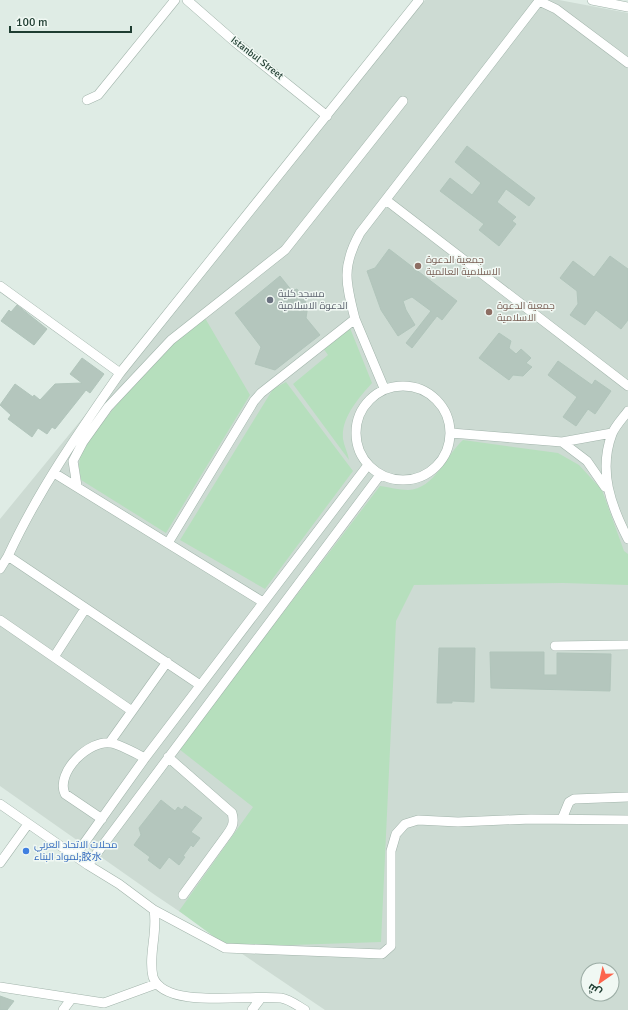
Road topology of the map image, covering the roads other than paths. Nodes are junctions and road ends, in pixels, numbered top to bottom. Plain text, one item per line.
1 (175, 0) edge
2 (186, 0) edge
3 (419, 0) edge
4 (592, 0) edge
5 (628, 7) edge
6 (628, 63) edge
7 (87, 100) dead end
8 (403, 101) dead end
9 (327, 116) junction
10 (386, 200) junction
11 (0, 286) edge
12 (355, 319) junction
13 (145, 341) junction
14 (160, 352) junction
15 (120, 373) junction
16 (628, 386) edge
17 (384, 388) junction
18 (628, 411) edge
19 (451, 433) junction
20 (612, 433) junction
21 (562, 442) junction
22 (368, 465) junction
23 (54, 473) junction
24 (380, 475) junction
25 (77, 486) junction
26 (608, 492) junction
27 (628, 539) edge
28 (168, 543) junction
29 (8, 556) junction
30 (0, 569) edge
31 (263, 602) junction
32 (85, 609) junction
33 (0, 620) edge
34 (628, 645) edge
35 (556, 646) dead end
36 (54, 657) junction
37 (167, 662) junction
38 (200, 685) junction
39 (132, 711) junction
40 (110, 742) junction
41 (168, 757) junction
42 (145, 758) junction
43 (628, 797) edge
44 (0, 804) edge
45 (102, 818) junction
46 (562, 819) junction
47 (628, 820) edge
48 (28, 824) junction
49 (75, 856) junction
50 (0, 862) edge
51 (88, 865) junction
52 (182, 895) dead end
53 (154, 910) junction
54 (156, 984) junction
55 (0, 987) edge
56 (72, 998) junction
57 (260, 998) junction
58 (63, 1010) edge
59 (252, 1010) edge
60 (305, 1010) edge

1 - 7 street
2 - 9 street, Istanbul Street
3 - 9 street
4 - 5 street
6 - 10 street
8 - 14 street
9 - 13 street
10 - 12 street
10 - 16 street
11 - 15 street
12 - 17 street
12 - 28 street
13 - 14 street
13 - 15 street
14 - 25 street
15 - 23 street
17 - 19 street
17 - 22 street
18 - 20 street
19 - 21 street
19 - 24 street
20 - 21 street
20 - 26 street
21 - 26 street
22 - 24 street
22 - 31 street
23 - 25 street
23 - 29 street
24 - 41 street
25 - 28 street
26 - 27 street
28 - 31 street
29 - 30 street
29 - 32 street
31 - 38 street
32 - 36 street
32 - 37 street
33 - 36 street
34 - 35 street
36 - 39 street
37 - 38 street
37 - 39 street
38 - 42 street
39 - 40 street
40 - 42 street
40 - 45 street
41 - 51 street
41 - 52 street
42 - 45 street
43 - 46 street
44 - 48 street
45 - 49 street
46 - 47 street
46 - 53 street
48 - 49 street
48 - 50 street
49 - 51 street
51 - 53 street
53 - 54 street
54 - 56 street
54 - 57 street
55 - 56 street
56 - 58 street
57 - 59 street
57 - 60 street

